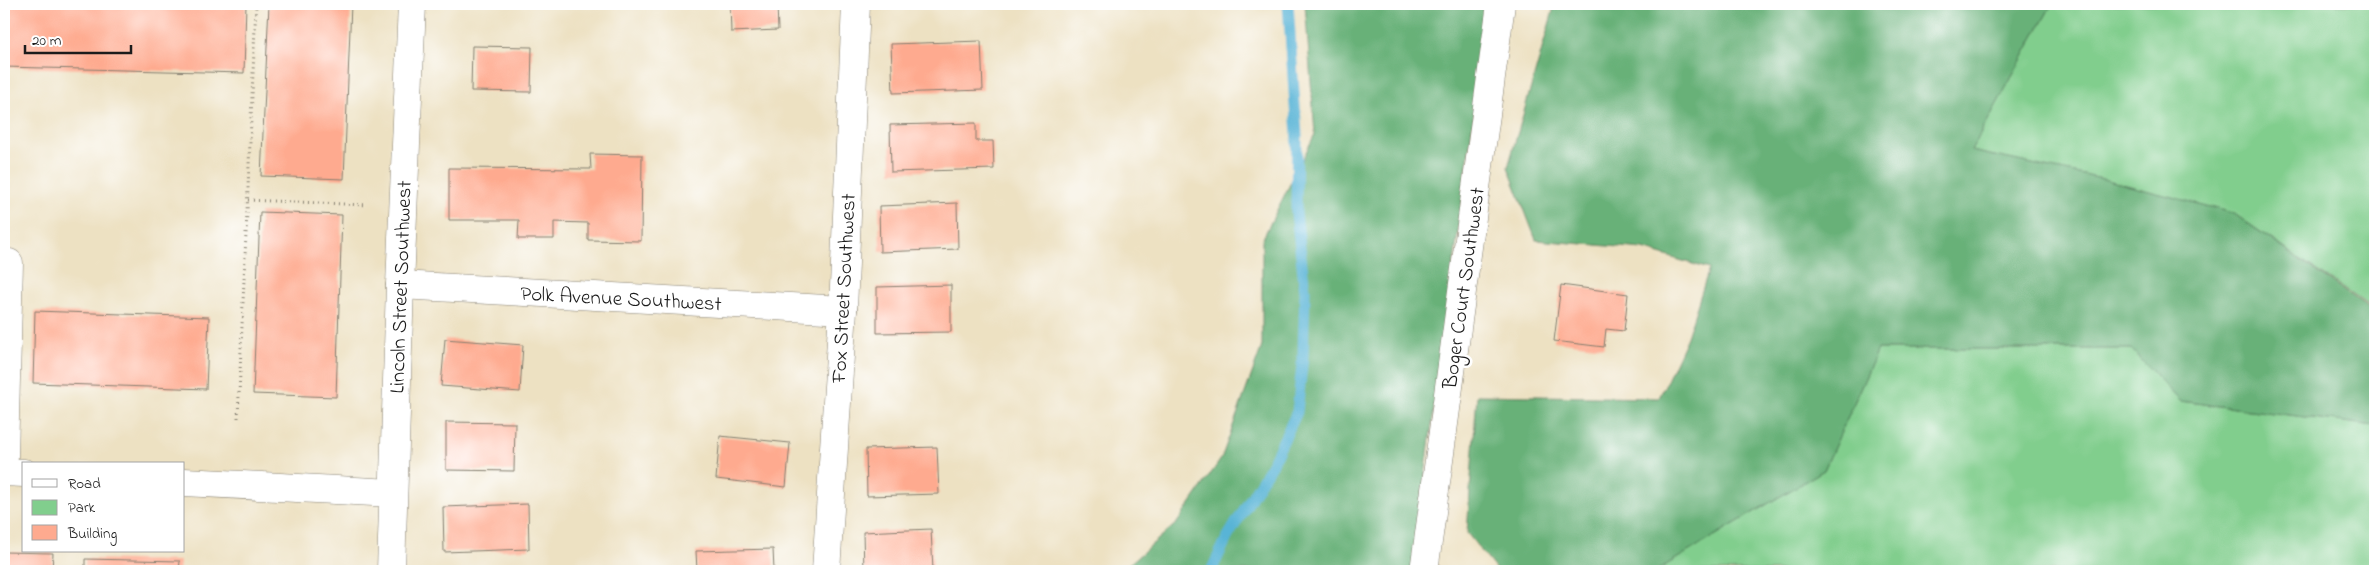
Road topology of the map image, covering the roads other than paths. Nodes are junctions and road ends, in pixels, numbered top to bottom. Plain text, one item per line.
1 (412, 4) edge
2 (856, 4) edge
3 (1501, 4) edge
4 (9, 263) dead end
5 (400, 286) junction
6 (843, 310) junction
7 (4, 456) edge
8 (4, 472) edge
9 (22, 473) edge
10 (185, 482) edge
11 (393, 493) junction
12 (391, 571) edge
13 (826, 571) edge
14 (1424, 571) edge

1 - 5 street, Lincoln Street Southwest
2 - 6 street, Fox Street Southwest
3 - 14 street, Boger Court Southwest
4 - 7 street
5 - 6 street, Polk Avenue Southwest
5 - 11 street, Lincoln Street Southwest
6 - 13 street, Fox Street Southwest
8 - 9 street
10 - 11 street
11 - 12 street, Lincoln Street Southwest

